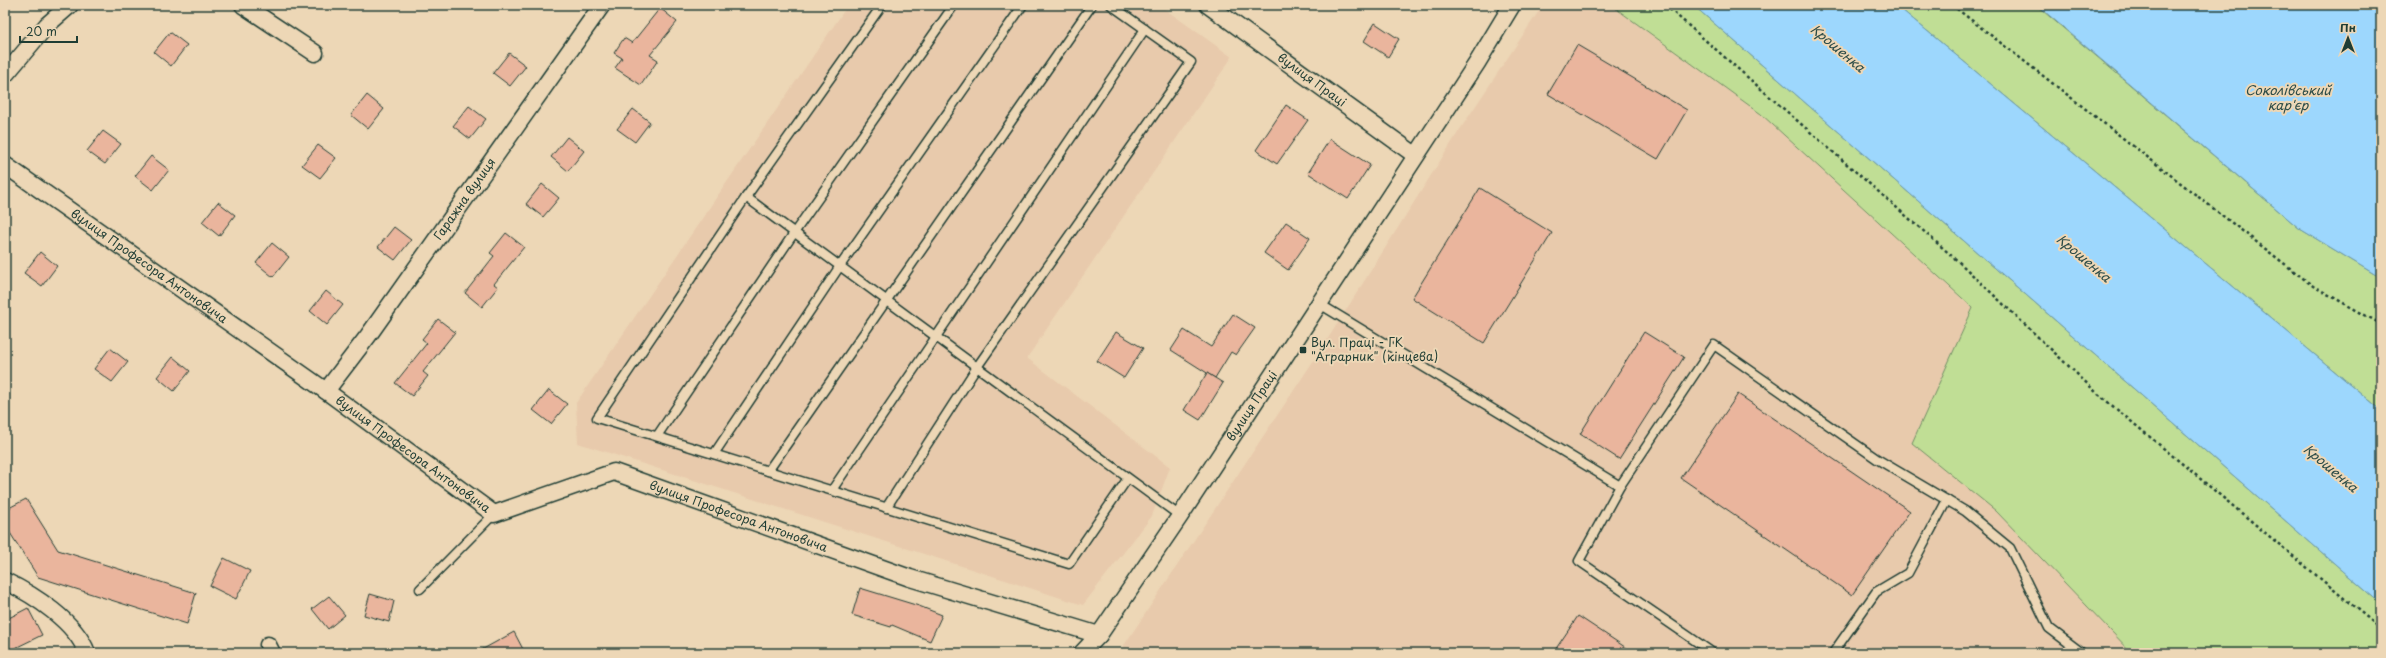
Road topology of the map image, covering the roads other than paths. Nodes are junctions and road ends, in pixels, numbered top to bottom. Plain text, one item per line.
1 (70, 5) edge
2 (243, 5) edge
3 (602, 5) edge
4 (882, 5) edge
5 (954, 5) edge
6 (1023, 5) edge
7 (1092, 5) edge
8 (1111, 5) edge
9 (1208, 5) edge
10 (1512, 5) edge
11 (1145, 29) junction
12 (315, 54) dead end
13 (5, 75) edge
14 (1415, 155) junction
15 (5, 165) edge
16 (746, 197) junction
17 (794, 233) junction
18 (840, 266) junction
19 (887, 301) junction
20 (1318, 303) junction
21 (936, 337) junction
22 (977, 367) junction
23 (326, 392) junction
24 (657, 436) junction
25 (714, 454) junction
26 (768, 471) junction
27 (1128, 478) junction
28 (1620, 486) junction
29 (832, 490) junction
30 (1947, 500) junction
31 (886, 508) junction
32 (494, 514) junction
33 (1180, 516) junction
34 (5, 581) edge
35 (420, 589) dead end
36 (1099, 635) junction
37 (87, 653) edge
38 (1082, 653) edge
39 (1713, 653) edge
40 (1833, 653) edge
41 (2082, 653) edge

1 - 13 street
2 - 12 street
3 - 23 street, Гаражна вулиця
4 - 16 lane
5 - 17 lane
6 - 18 lane
7 - 19 lane
8 - 11 lane
9 - 14 street, вулиця Праці
10 - 14 street, вулиця Праці
11 - 21 lane
11 - 22 lane
14 - 20 street, вулиця Праці
15 - 23 street, вулиця Професора Антоновича
16 - 17 lane
16 - 24 lane
17 - 18 lane
17 - 24 lane
18 - 19 lane
18 - 25 lane
19 - 21 lane
19 - 26 lane
20 - 28 lane
20 - 33 street, вулиця Праці
21 - 22 lane
21 - 29 lane
22 - 27 lane
22 - 31 lane
23 - 32 street, вулиця Професора Антоновича
24 - 25 lane
25 - 26 lane
26 - 29 lane
27 - 31 lane
27 - 33 lane
28 - 30 lane
28 - 39 lane
29 - 31 lane
30 - 40 lane
30 - 41 lane
32 - 35 lane
32 - 36 street, вулиця Професора Антоновича
33 - 36 street, вулиця Праці
34 - 37 street
36 - 38 street, вулиця Праці

